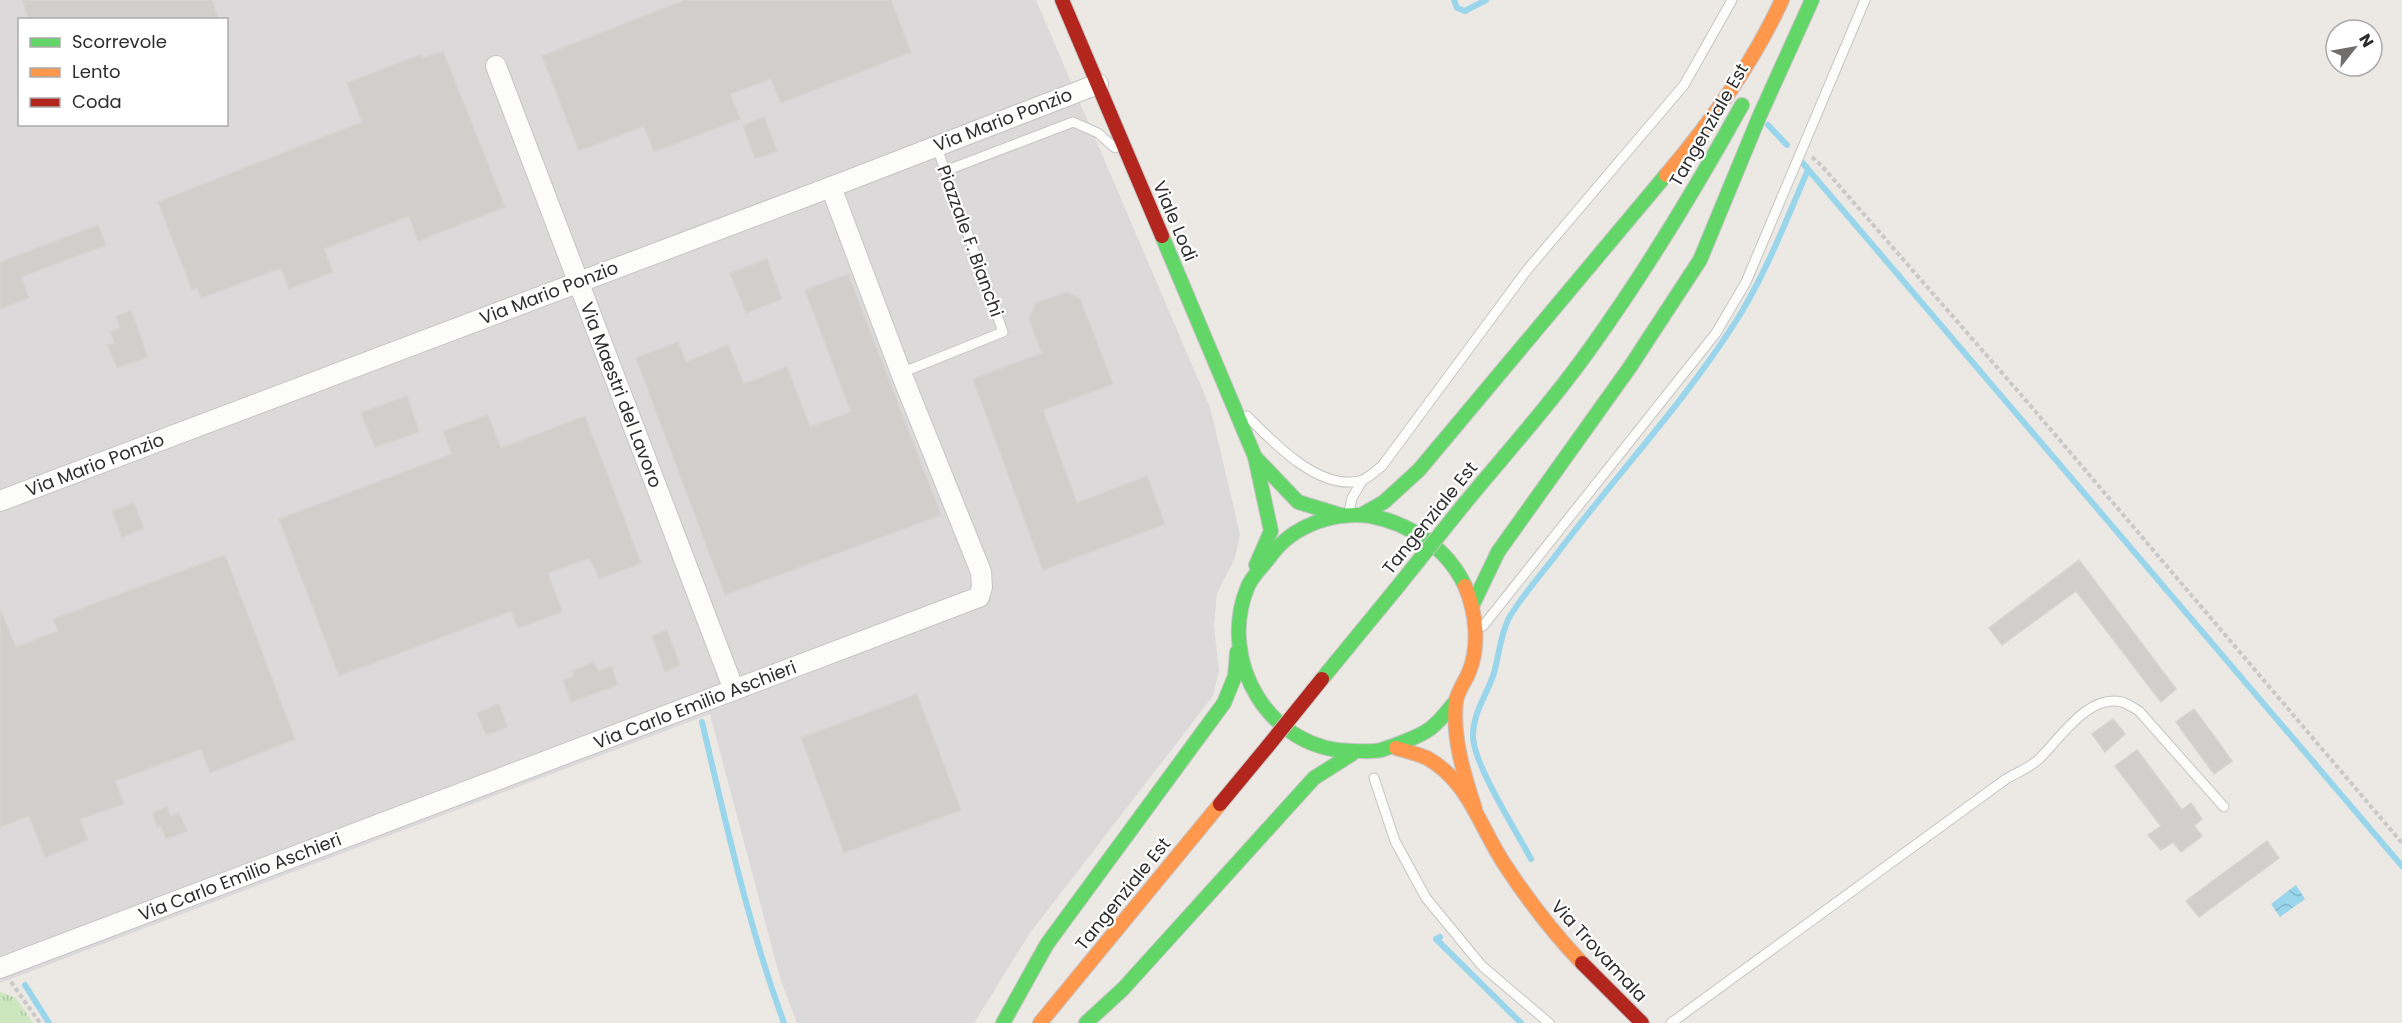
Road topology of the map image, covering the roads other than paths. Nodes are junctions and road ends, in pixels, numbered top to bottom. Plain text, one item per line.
1 (1062, 0) edge
2 (1732, 0) edge
3 (1782, 0) edge
4 (1797, 0) edge
5 (1812, 0) edge
6 (1864, 0) edge
7 (1779, 36) dead end
8 (496, 66) dead end
9 (1098, 84) junction
10 (1748, 94) dead end
11 (936, 145) junction
12 (1131, 163) junction
13 (945, 171) junction
14 (831, 187) junction
15 (577, 282) junction
16 (900, 373) junction
17 (1231, 400) junction
18 (1255, 457) junction
19 (1362, 481) junction
20 (0, 501) edge
21 (1351, 516) junction
22 (1248, 583) junction
23 (1472, 606) junction
24 (1475, 635) junction
25 (1238, 649) junction
26 (735, 690) junction
27 (1456, 701) junction
28 (1396, 748) junction
29 (1352, 754) junction
30 (1374, 778) dead end
31 (2224, 807) dead end
32 (1475, 809) junction
33 (1, 968) edge
34 (1003, 1023) edge
35 (1040, 1023) edge
36 (1086, 1023) edge
37 (1549, 1023) edge
38 (1642, 1023) edge
39 (1671, 1023) edge

1 - 9 main road, Viale Lodi
2 - 19 lane
3 - 21 main road
4 - 7 main road
5 - 23 main road
6 - 24 lane
8 - 15 street, Via Maestri del Lavoro
9 - 11 street, Via Mario Ponzio
9 - 12 main road, Viale Lodi
10 - 35 main road, Tangenziale Est, bridge
11 - 13 lane, Piazzale F. Bianchi
11 - 14 street, Via Mario Ponzio
12 - 13 lane
12 - 17 main road, Viale Lodi
13 - 16 lane, Piazzale F. Bianchi
14 - 15 street, Via Mario Ponzio
14 - 16 street, Via Carlo Emilio Aschieri
15 - 20 street, Via Mario Ponzio
15 - 26 street, Via Maestri del Lavoro
16 - 26 street, Via Carlo Emilio Aschieri
17 - 18 main road, Viale Lodi
17 - 19 lane
18 - 21 main road, Viale Lodi
18 - 22 main road, Viale Lodi
19 - 21 lane
21 - 22 main road
21 - 23 main road, Viale Lodi
22 - 25 main road
23 - 24 main road, Viale Lodi
24 - 27 main road, Viale Lodi
25 - 29 main road
25 - 34 main road
26 - 33 street, Via Carlo Emilio Aschieri
27 - 28 main road
27 - 32 main road, Via Trovamala
28 - 29 main road
28 - 32 main road, Via Trovamala
29 - 36 main road
30 - 37 lane
31 - 39 lane
32 - 38 main road, Via Trovamala

